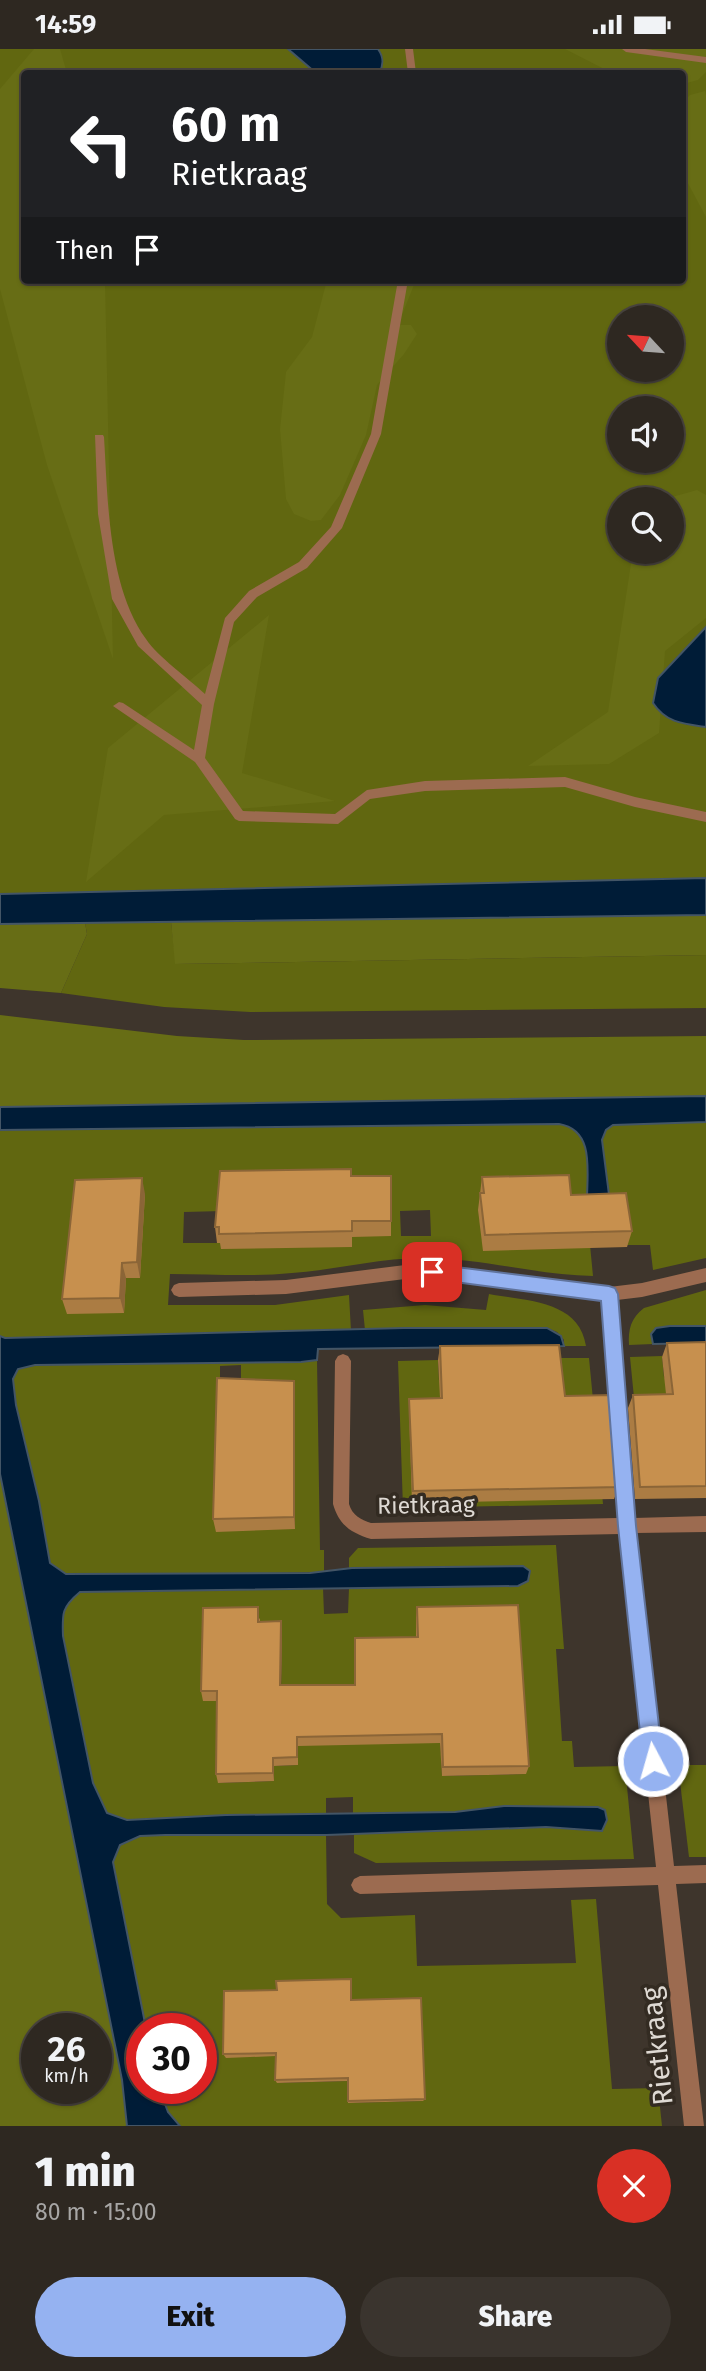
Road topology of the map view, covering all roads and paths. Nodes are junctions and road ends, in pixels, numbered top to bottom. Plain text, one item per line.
1 (409, 49) edge
2 (626, 49) edge
3 (681, 49) edge
4 (693, 58) junction
5 (706, 60) edge
6 (412, 70) edge
7 (402, 284) edge
8 (99, 437) dead end
9 (208, 704) junction
10 (119, 706) dead end
11 (199, 759) junction
12 (706, 817) edge
13 (706, 1275) edge
14 (179, 1290) dead end
15 (609, 1294) junction
16 (343, 1361) dead end
17 (706, 1524) edge
18 (627, 1526) junction
19 (706, 1874) edge
20 (666, 1875) junction
21 (360, 1885) dead end
22 (694, 2126) edge

1 - 6 street
2 - 4 street
3 - 4 street
4 - 5 street
7 - 9 street
8 - 9 street
9 - 11 street
10 - 11 street
11 - 12 street
13 - 15 street
14 - 15 street
15 - 18 street, Rietkraag
16 - 18 street, Rietkraag
17 - 18 street, Rietkraag
18 - 20 street, Rietkraag
19 - 20 street
20 - 21 street
20 - 22 street, Rietkraag

